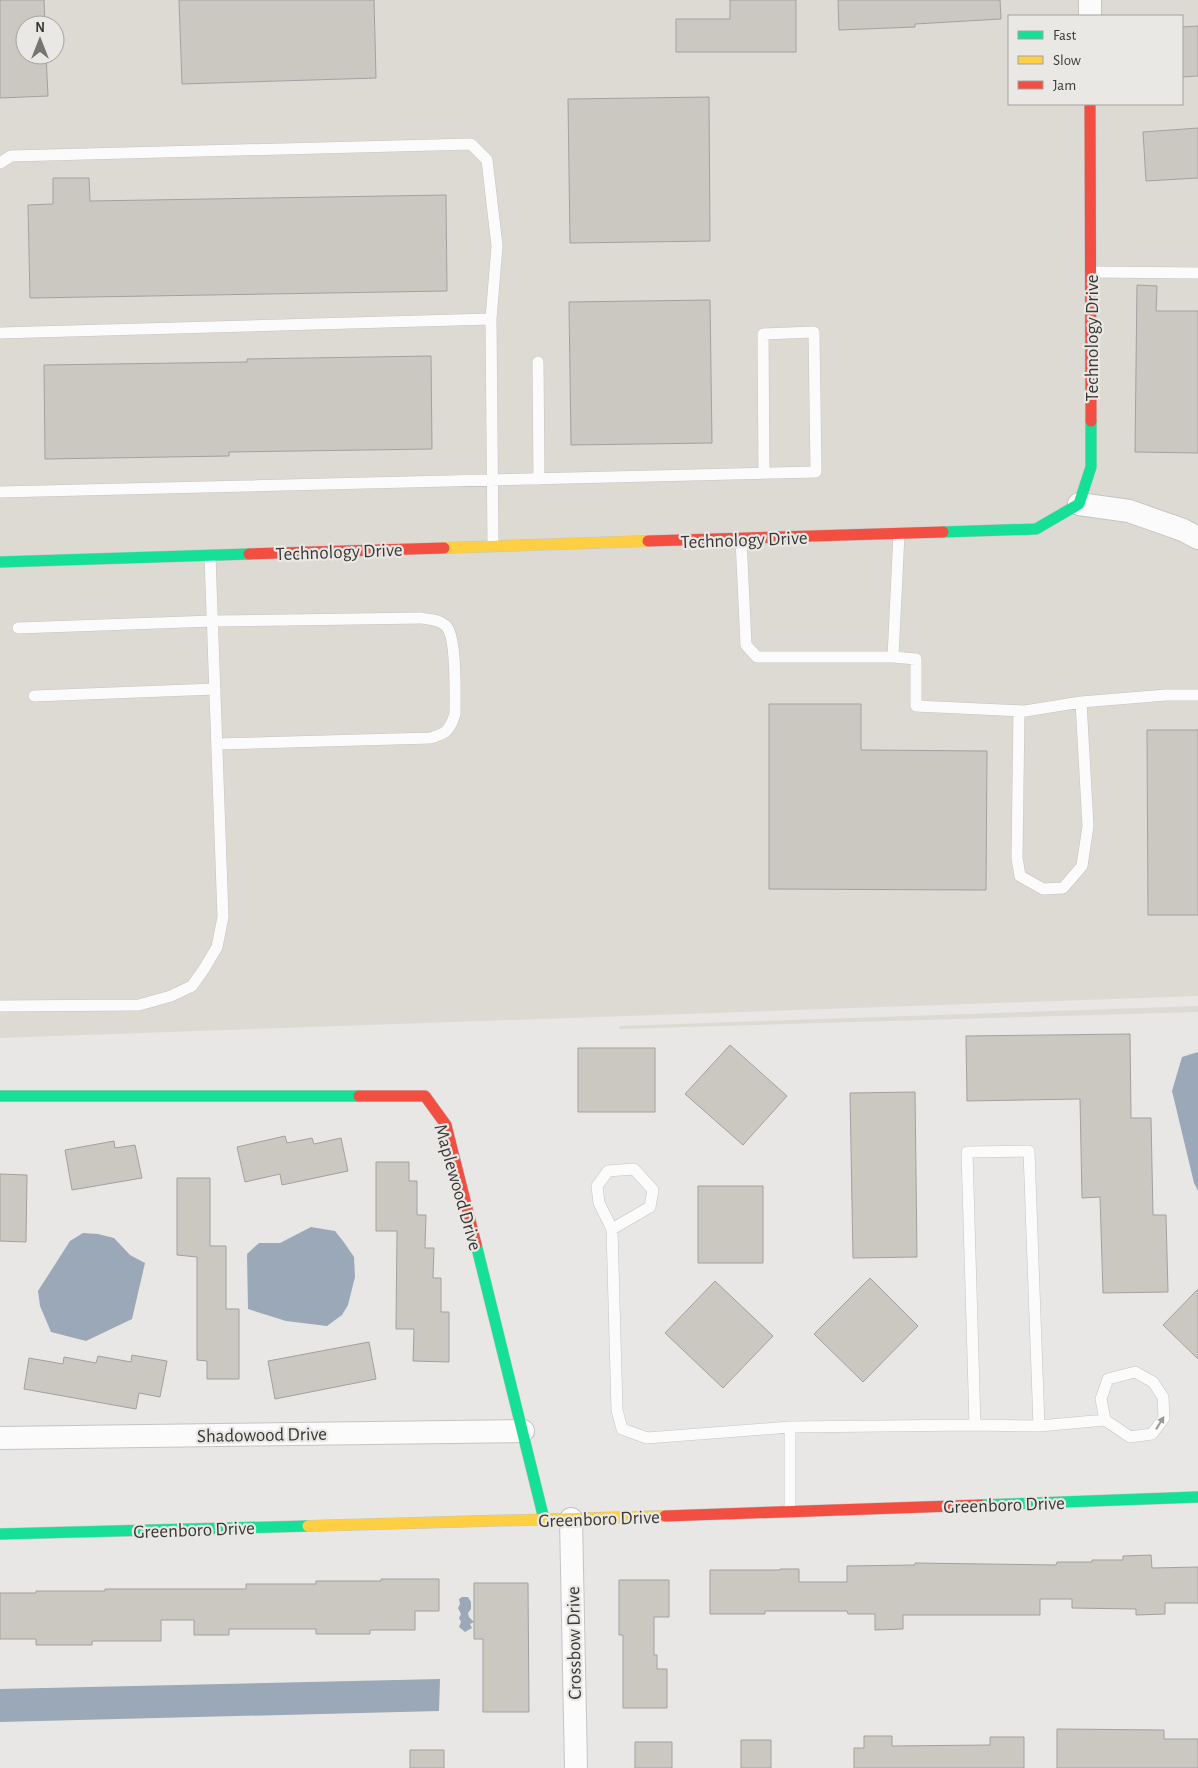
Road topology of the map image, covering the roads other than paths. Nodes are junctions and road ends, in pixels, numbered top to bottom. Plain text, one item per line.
1 (1090, 0) edge
2 (1090, 15) edge
3 (1090, 105) edge
4 (0, 162) edge
5 (1091, 272) junction
6 (1198, 273) edge
7 (491, 319) junction
8 (0, 333) edge
9 (538, 362) dead end
10 (764, 473) junction
11 (539, 479) junction
12 (492, 480) junction
13 (0, 492) edge
14 (1079, 504) junction
15 (899, 534) junction
16 (1198, 538) edge
17 (741, 539) junction
18 (493, 547) junction
19 (210, 556) junction
20 (0, 562) edge
21 (212, 621) junction
22 (18, 628) dead end
23 (893, 657) junction
24 (215, 689) junction
25 (1198, 695) edge
26 (34, 696) dead end
27 (1081, 702) junction
28 (1019, 711) junction
29 (217, 744) junction
30 (0, 1006) edge
31 (0, 1096) edge
32 (612, 1229) junction
33 (1105, 1420) junction
34 (975, 1425) junction
35 (1039, 1426) junction
36 (790, 1427) junction
37 (523, 1431) junction
38 (0, 1438) edge
39 (1198, 1497) edge
40 (790, 1511) junction
41 (544, 1519) junction
42 (570, 1519) junction
43 (0, 1534) edge
44 (576, 1768) edge

1 - 2 street
3 - 5 street, Technology Drive
4 - 7 lane
5 - 6 lane
5 - 14 street, Technology Drive
7 - 8 lane
7 - 12 lane
9 - 11 lane
10 - 10 lane
10 - 11 lane
11 - 12 lane
12 - 13 lane
12 - 18 lane
14 - 15 street, Technology Drive
14 - 16 street
15 - 17 street, Technology Drive
15 - 23 lane
17 - 18 street, Technology Drive
17 - 23 lane
18 - 19 street, Technology Drive
19 - 20 street, Technology Drive
19 - 21 lane
21 - 22 lane
21 - 24 lane
21 - 29 lane
23 - 28 lane
24 - 26 lane
24 - 29 lane
25 - 27 lane
27 - 28 lane
27 - 28 lane
29 - 30 lane
31 - 37 street, Maplewood Drive
32 - 32 lane
32 - 36 lane
33 -> 33 lane
33 - 35 lane
34 - 35 lane
34 - 35 lane
34 - 36 lane
36 - 40 lane
37 - 38 street, Shadowood Drive
37 - 41 street, Maplewood Drive
39 - 40 street, Greenboro Drive
40 - 42 street, Greenboro Drive
41 - 42 street, Greenboro Drive
41 - 43 street, Greenboro Drive
42 - 44 street, Crossbow Drive

